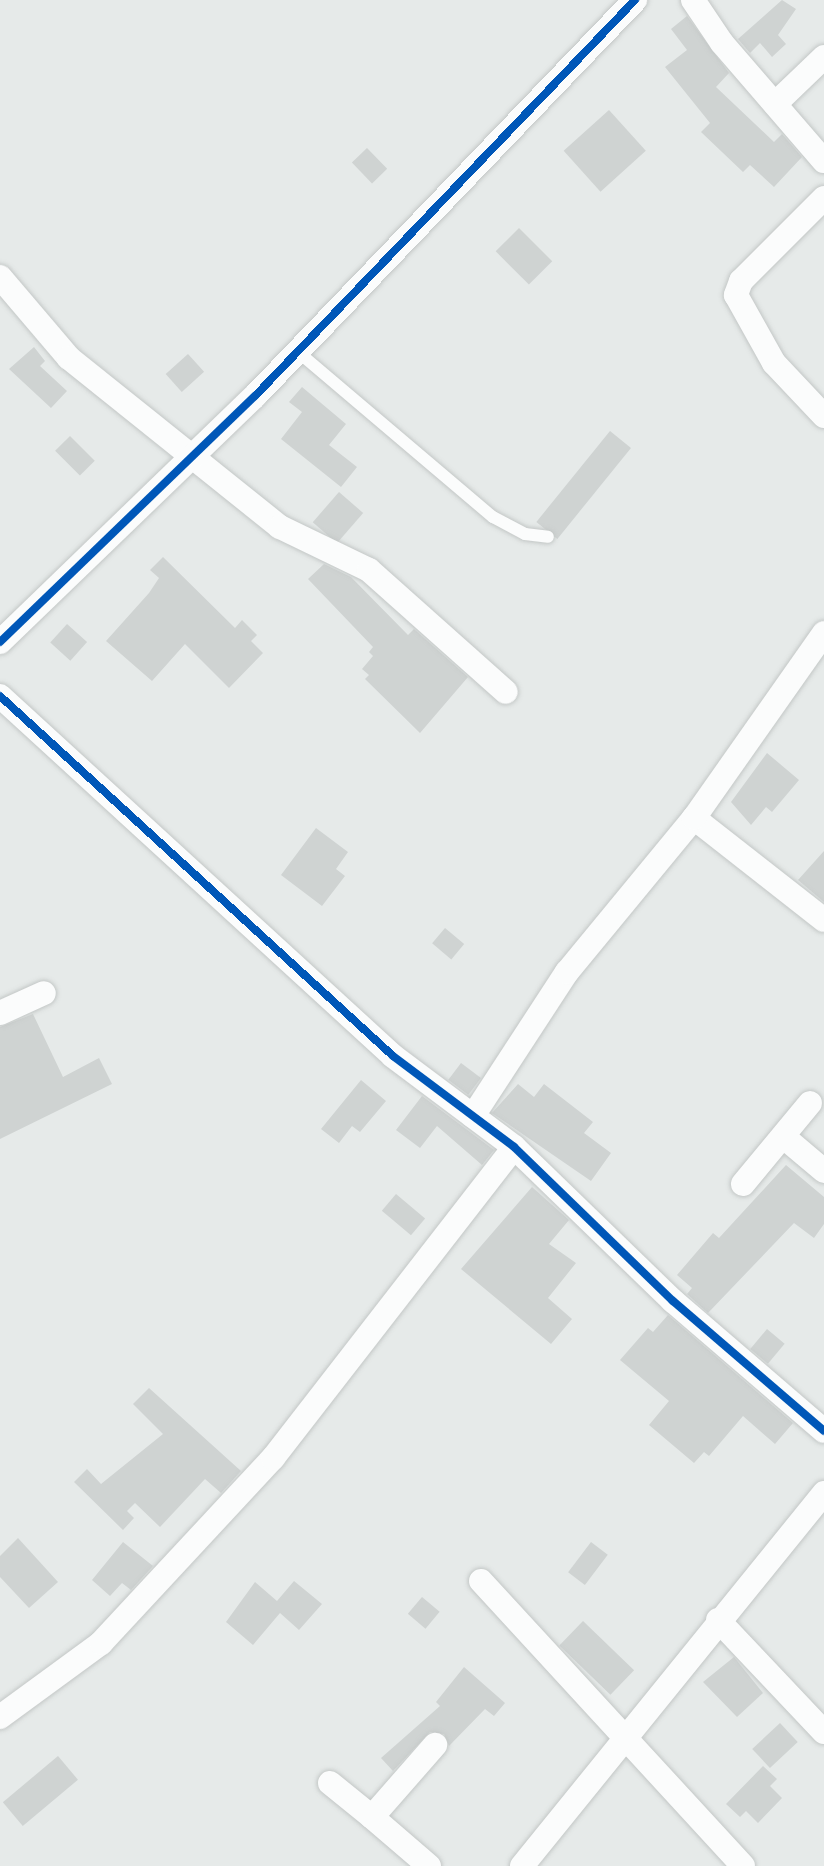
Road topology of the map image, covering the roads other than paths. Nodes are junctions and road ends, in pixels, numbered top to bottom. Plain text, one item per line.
1 (635, 0) edge
2 (693, 0) edge
3 (824, 57) edge
4 (775, 104) junction
5 (824, 161) edge
6 (824, 198) edge
7 (0, 277) edge
8 (297, 351) junction
9 (824, 416) edge
10 (191, 457) junction
11 (548, 537) dead end
12 (824, 633) edge
13 (0, 642) edge
14 (506, 692) dead end
15 (0, 696) edge
16 (694, 818) junction
17 (824, 920) edge
18 (44, 993) dead end
19 (0, 1013) edge
20 (810, 1102) dead end
21 (474, 1116) junction
22 (785, 1138) junction
23 (514, 1146) junction
24 (824, 1171) edge
25 (743, 1184) dead end
26 (824, 1431) edge
27 (824, 1493) edge
28 (481, 1581) dead end
29 (718, 1620) junction
30 (0, 1717) edge
31 (824, 1732) edge
32 (625, 1734) junction
33 (435, 1745) dead end
34 (330, 1783) dead end
35 (372, 1817) junction
36 (429, 1866) edge
37 (522, 1866) edge
38 (743, 1866) edge

1 - 8 street
2 - 4 street
3 - 4 street
4 - 5 street
6 - 9 street
7 - 10 street
8 - 10 street
8 - 11 lane
10 - 13 street
10 - 14 street
12 - 16 street
15 - 21 street
16 - 17 street
16 - 21 street
18 - 19 street
20 - 22 street
21 - 23 street
22 - 24 street
22 - 25 street
23 - 26 street
23 - 30 street
27 - 29 street
28 - 32 street
29 - 31 street
29 - 32 street
32 - 37 street
32 - 38 street
33 - 35 street
34 - 35 street
35 - 36 street

